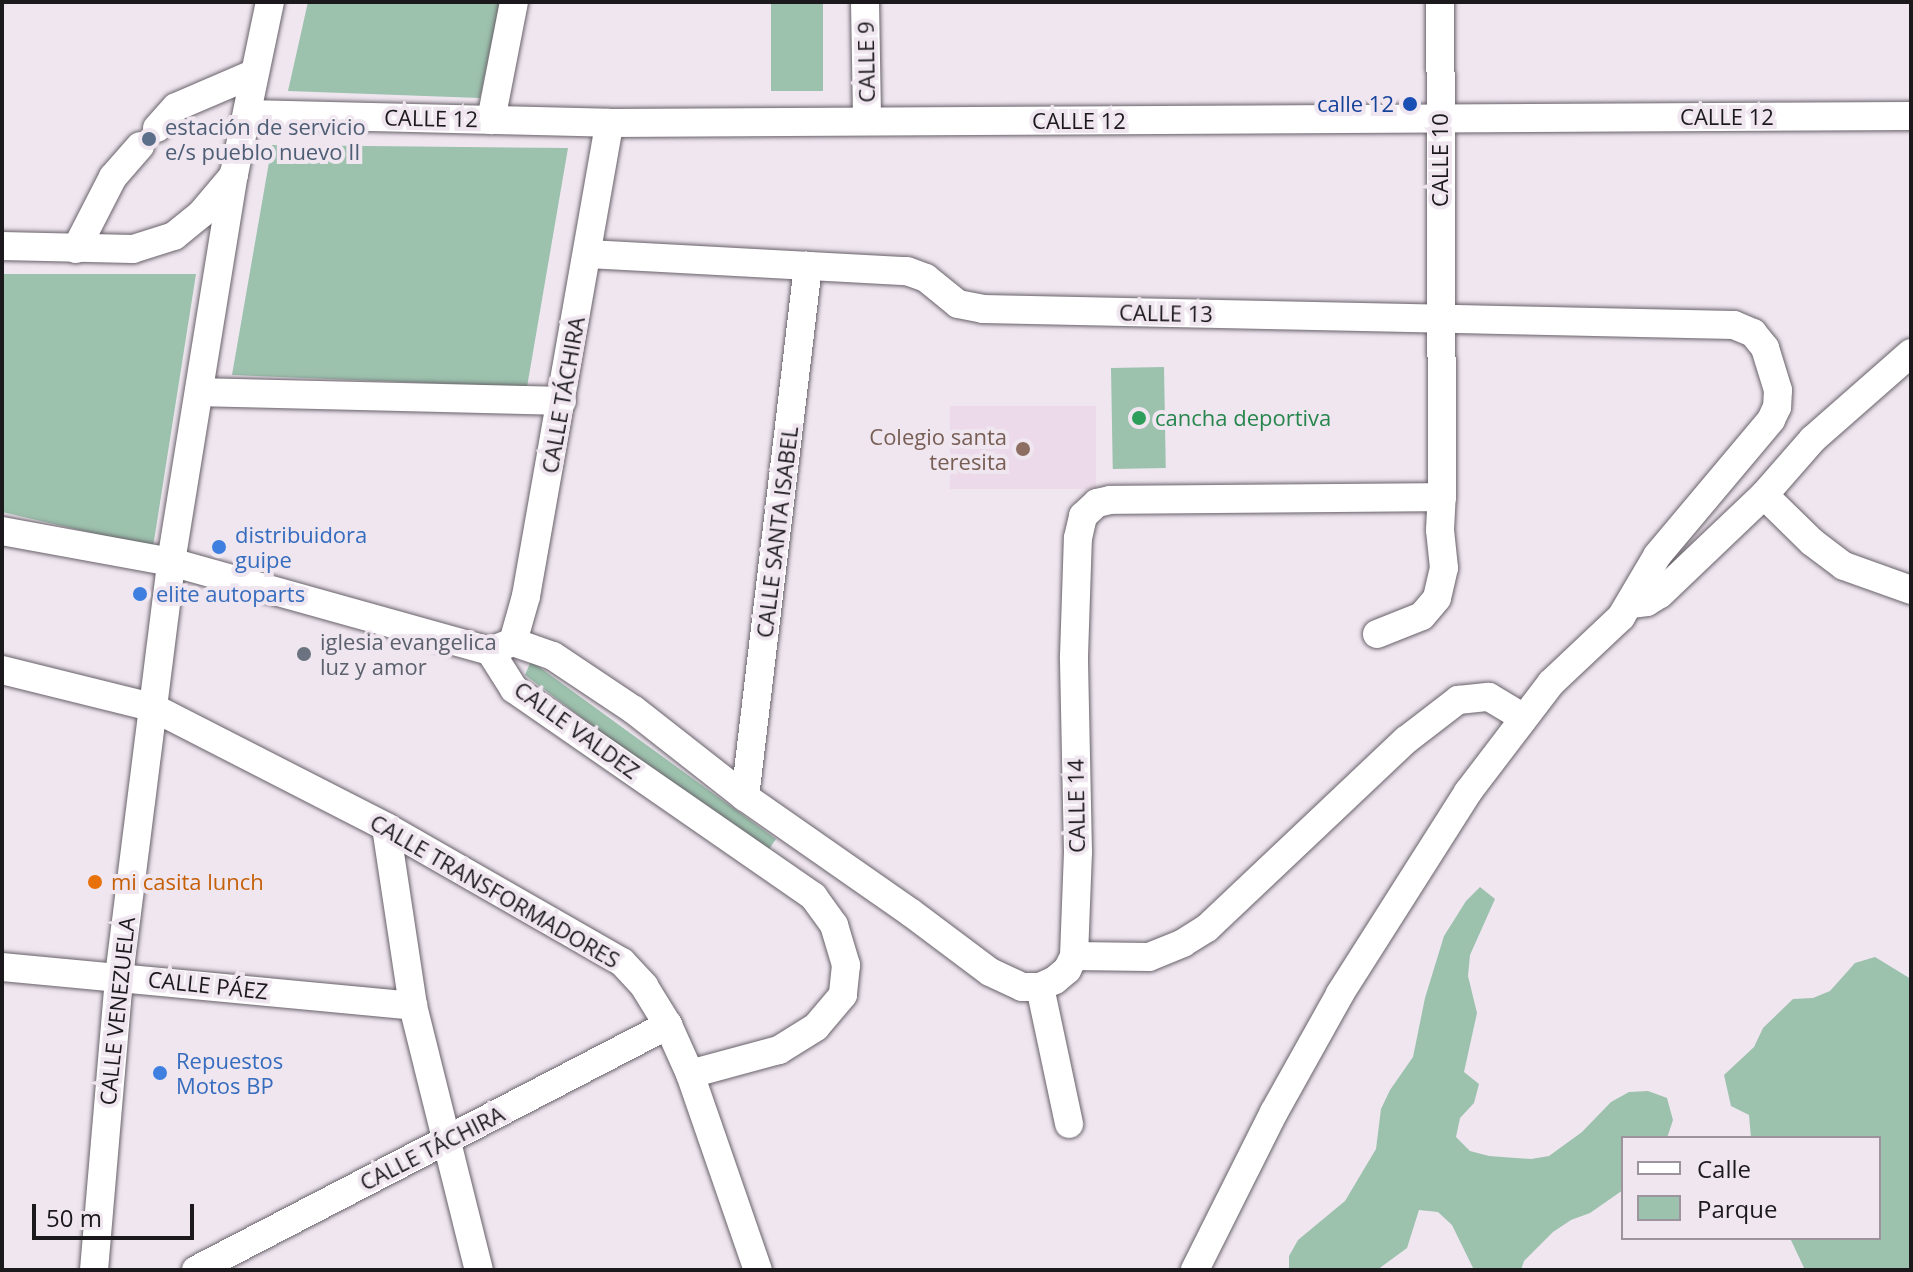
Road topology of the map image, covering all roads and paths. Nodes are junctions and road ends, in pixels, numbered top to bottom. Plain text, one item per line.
1 (270, 2) edge
2 (514, 2) edge
3 (865, 2) edge
4 (1440, 2) edge
5 (253, 74) junction
6 (247, 114) junction
7 (1911, 116) edge
8 (1440, 117) junction
9 (491, 120) junction
10 (867, 121) junction
11 (609, 123) junction
12 (234, 174) junction
13 (2, 246) edge
14 (76, 249) junction
15 (588, 254) junction
16 (808, 266) junction
17 (1440, 319) junction
18 (1911, 353) edge
19 (199, 392) junction
20 (562, 401) junction
21 (1764, 495) junction
22 (1442, 497) junction
23 (2, 531) edge
24 (171, 562) junction
25 (1911, 590) edge
26 (1631, 604) junction
27 (1377, 634) dead end
28 (501, 646) junction
29 (2, 670) edge
30 (152, 707) junction
31 (1522, 717) junction
32 (745, 797) junction
33 (386, 827) junction
34 (1074, 956) junction
35 (2, 967) edge
36 (119, 976) junction
37 (1040, 987) junction
38 (413, 1006) junction
39 (668, 1025) junction
40 (690, 1074) junction
41 (1069, 1124) dead end
42 (447, 1141) junction
43 (94, 1270) edge
44 (196, 1270) edge
45 (479, 1270) edge
46 (758, 1270) edge
47 (1195, 1270) edge

1 - 5 street, CALLE VENEZUELA
2 - 9 street
3 - 10 street, CALLE 9
4 - 8 street, CALLE 10
5 - 6 street, CALLE VENEZUELA
5 - 14 street
6 - 9 street, CALLE 12
6 - 12 street, CALLE VENEZUELA
7 - 8 street, CALLE 12
8 - 10 street, CALLE 12
8 - 17 street, CALLE 10
9 - 11 street, CALLE 12
10 - 11 street, CALLE 12
11 - 15 street, CALLE TÁCHIRA
12 - 14 street
12 - 19 street, CALLE VENEZUELA
13 - 14 street
15 - 16 street, CALLE 13
15 - 20 street, CALLE TÁCHIRA
16 - 17 street, CALLE 13
16 - 32 street, CALLE SANTA ISABEL
17 - 22 street
17 - 26 street, CALLE 13
18 - 21 street
19 - 20 street
19 - 24 street, CALLE VENEZUELA
20 - 28 street, CALLE TÁCHIRA
21 - 25 street
21 - 26 street
22 - 27 street
22 - 34 street, CALLE 14
23 - 24 street
24 - 28 street
24 - 30 street, CALLE VENEZUELA
26 - 31 street
28 - 32 street
28 - 40 street, CALLE VALDEZ
29 - 30 street, CALLE TRANSFORMADORES
30 - 33 street, CALLE TRANSFORMADORES
30 - 36 street, CALLE VENEZUELA
31 - 34 street
31 - 47 street
32 - 37 street
33 - 38 street
33 - 39 street, CALLE TRANSFORMADORES
34 - 37 street
35 - 36 street, CALLE PÁEZ
36 - 38 street, CALLE PÁEZ
36 - 43 street, CALLE VENEZUELA
37 - 41 street
38 - 42 street
39 - 40 street, CALLE TRANSFORMADORES
39 - 42 street, CALLE TÁCHIRA
40 - 46 street, CALLE TRANSFORMADORES
42 - 44 street, CALLE TÁCHIRA
42 - 45 street

